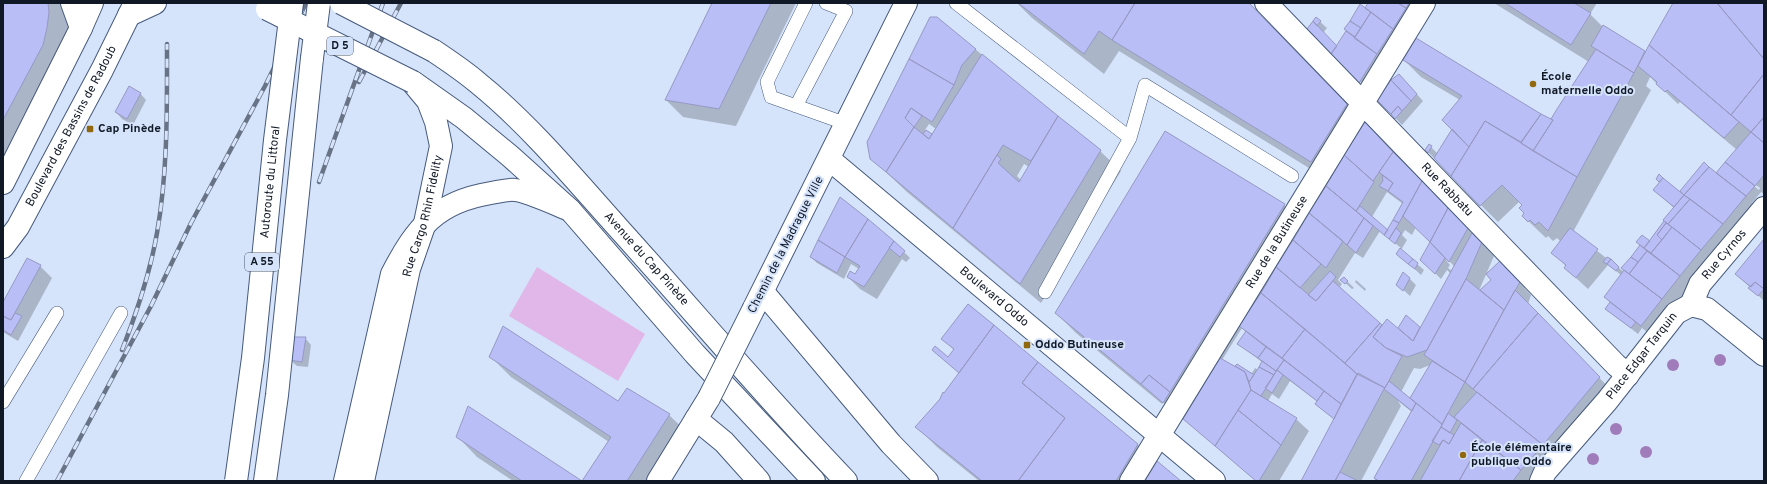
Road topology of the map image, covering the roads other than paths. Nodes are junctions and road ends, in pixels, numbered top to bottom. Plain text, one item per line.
1 (72, 3) edge
2 (92, 3) edge
3 (155, 3) edge
4 (292, 3) edge
5 (319, 3) edge
6 (341, 3) edge
7 (806, 3) edge
8 (826, 3) edge
9 (906, 3) edge
10 (956, 3) edge
11 (1266, 3) edge
12 (1424, 3) edge
13 (261, 6) edge
14 (132, 9) edge
15 (81, 28) junction
16 (412, 82) junction
17 (1363, 103) junction
18 (796, 106) junction
19 (846, 124) junction
20 (1130, 138) junction
21 (830, 159) junction
22 (1292, 176) dead end
23 (3, 183) edge
24 (1764, 208) edge
25 (570, 210) junction
26 (425, 223) junction
27 (3, 247) edge
28 (1045, 292) dead end
29 (759, 300) junction
30 (1691, 305) junction
31 (57, 313) dead end
32 (121, 313) dead end
33 (1764, 355) edge
34 (1628, 375) junction
35 (5, 395) edge
36 (696, 419) junction
37 (1158, 435) junction
38 (26, 481) edge
39 (236, 481) edge
40 (265, 481) edge
41 (345, 481) edge
42 (363, 481) edge
43 (658, 481) edge
44 (759, 481) edge
45 (814, 481) edge
46 (846, 481) edge
47 (927, 481) edge
48 (1131, 481) edge
49 (1214, 481) edge
50 (1541, 481) edge

1 - 15 main road
2 - 15 main road
3 - 14 main road
4 - 39 main road, Autoroute du Littoral / A 55, bridge
5 - 40 main road, A 55, bridge
6 - 46 main road, Avenue du Cap Pinède, bridge
7 - 18 lane
8 - 18 lane
9 - 19 main road, Chemin de la Madrague Ville
10 - 20 lane
11 - 17 main road, Rue Rabbatu
12 - 17 main road, Rue de la Butineuse
13 - 16 main road, Rue Cargo Rhin Fidelity / D 5, bridge
14 - 27 main road, Boulevard des Bassins de Radoub
15 - 23 main road
16 - 25 main road, Avenue du Cap Pinède
16 - 26 main road, Rue Cargo Rhin Fidelity / D 5
17 - 34 main road, Rue Rabbatu
17 - 37 main road, Rue de la Butineuse
18 - 19 lane
19 - 21 main road, Chemin de la Madrague Ville
20 - 22 lane
20 - 28 lane
21 - 29 main road, Chemin de la Madrague Ville
21 - 37 main road, Boulevard Oddo
24 - 30 main road, Rue Cyrnos
25 - 26 main road
25 - 45 main road, Avenue du Cap Pinède
26 - 41 main road
26 - 42 main road, Rue Cargo Rhin Fidelity / D 5
29 - 36 main road, Chemin de la Madrague Ville, bridge
29 - 47 main road
30 - 33 main road, Place Edgar Tarquin
30 - 34 main road, Place Edgar Tarquin
31 - 35 lane
32 - 38 lane
34 - 50 main road, Place Edgar Tarquin
36 - 43 main road, Chemin de la Madrague Ville
36 - 44 main road
37 - 48 main road, Rue de la Butineuse
37 - 49 main road, Boulevard Oddo

